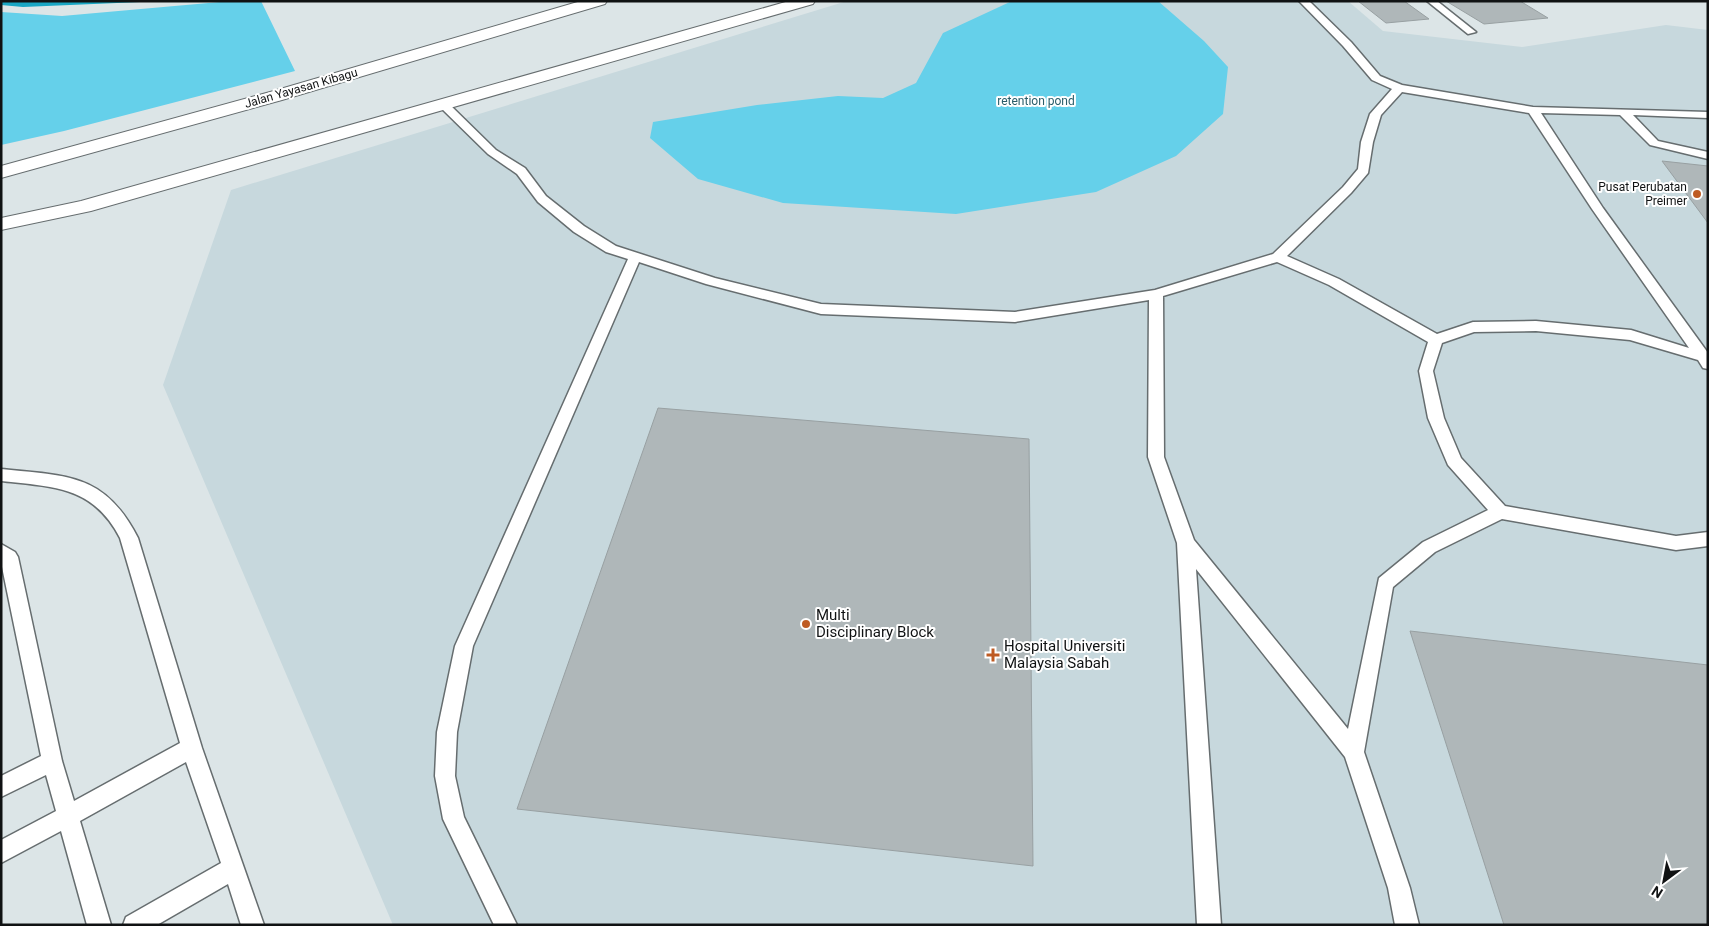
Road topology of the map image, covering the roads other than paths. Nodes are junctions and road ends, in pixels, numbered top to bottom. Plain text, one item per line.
1 (599, 1) edge
2 (807, 1) edge
3 (1303, 1) edge
4 (1431, 1) edge
5 (1471, 32) dead end
6 (1399, 88) junction
7 (444, 105) junction
8 (1533, 110) junction
9 (1624, 112) junction
10 (1708, 115) edge
11 (1708, 156) edge
12 (1, 172) edge
13 (1, 224) edge
14 (635, 257) junction
15 (1278, 257) junction
16 (1156, 294) junction
17 (1436, 340) junction
18 (1704, 360) edge
19 (1, 475) edge
20 (1500, 512) junction
21 (1708, 539) edge
22 (1186, 543) junction
23 (1, 551) edge
24 (192, 748) junction
25 (1354, 752) junction
26 (52, 762) junction
27 (1, 787) edge
28 (67, 816) junction
29 (1, 852) edge
30 (234, 868) junction
31 (99, 925) edge
32 (134, 925) edge
33 (253, 925) edge
34 (506, 925) edge
35 (1209, 925) edge
36 (1407, 925) edge

1 - 12 street, Jalan Yayasan Kibagu
2 - 7 street
3 - 6 lane
4 - 5 lane
6 - 8 lane
6 - 15 lane
7 - 13 street
7 - 14 lane
8 - 9 lane
8 - 18 lane
9 - 10 lane
9 - 11 lane
14 - 16 lane
14 - 34 lane
15 - 16 lane
15 - 17 lane
16 - 22 lane
17 - 18 lane
17 - 20 lane
19 - 24 lane
20 - 21 lane
20 - 25 lane
22 - 25 lane
22 - 35 lane
23 - 26 lane
24 - 28 lane
24 - 30 lane
25 - 36 lane
26 - 27 lane
26 - 28 lane
28 - 29 lane
28 - 31 lane
30 - 32 lane
30 - 33 lane

